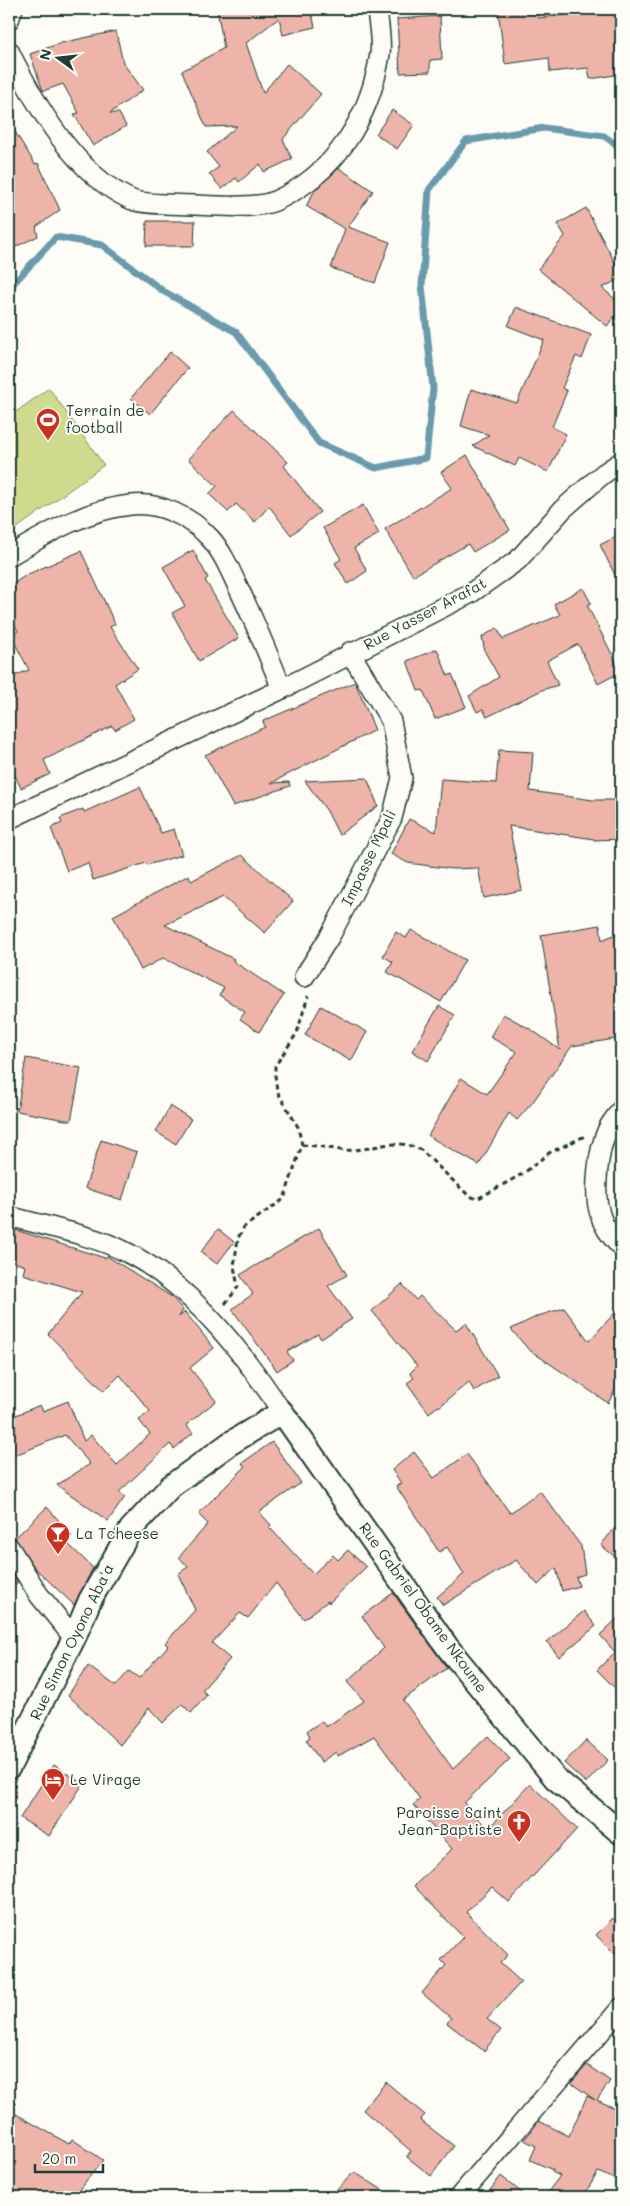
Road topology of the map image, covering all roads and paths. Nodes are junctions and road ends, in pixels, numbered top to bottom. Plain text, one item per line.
1 (13, 9) edge
2 (377, 9) edge
3 (9, 20) edge
4 (9, 51) edge
5 (621, 462) edge
6 (9, 556) edge
7 (350, 652) junction
8 (282, 689) junction
9 (9, 820) edge
10 (307, 984) joint
11 (621, 1110) edge
12 (608, 1129) junction
13 (302, 1144) junction
14 (9, 1216) edge
15 (621, 1247) edge
16 (210, 1318) junction
17 (282, 1412) junction
18 (9, 1547) edge
19 (74, 1638) junction
20 (9, 1767) edge
21 (621, 1833) edge
22 (621, 2008) edge
23 (459, 2197) edge

1 - 3 street
2 - 4 street
5 - 7 street, Rue Yasser Arafat
6 - 8 street
7 - 8 street, Rue Yasser Arafat
7 - 10 street, Impasse Mpali
8 - 9 street, Rue Yasser Arafat
10 - 13 path
11 - 12 street
12 - 13 path
12 - 15 street
13 - 16 path
14 - 16 street
16 - 17 street
17 - 19 street, Rue Simon Oyono Aba'a
17 - 21 street, Rue Gabriel Obame Nkoume
18 - 19 street
19 - 20 street, Rue Simon Oyono Aba'a
22 - 23 street

